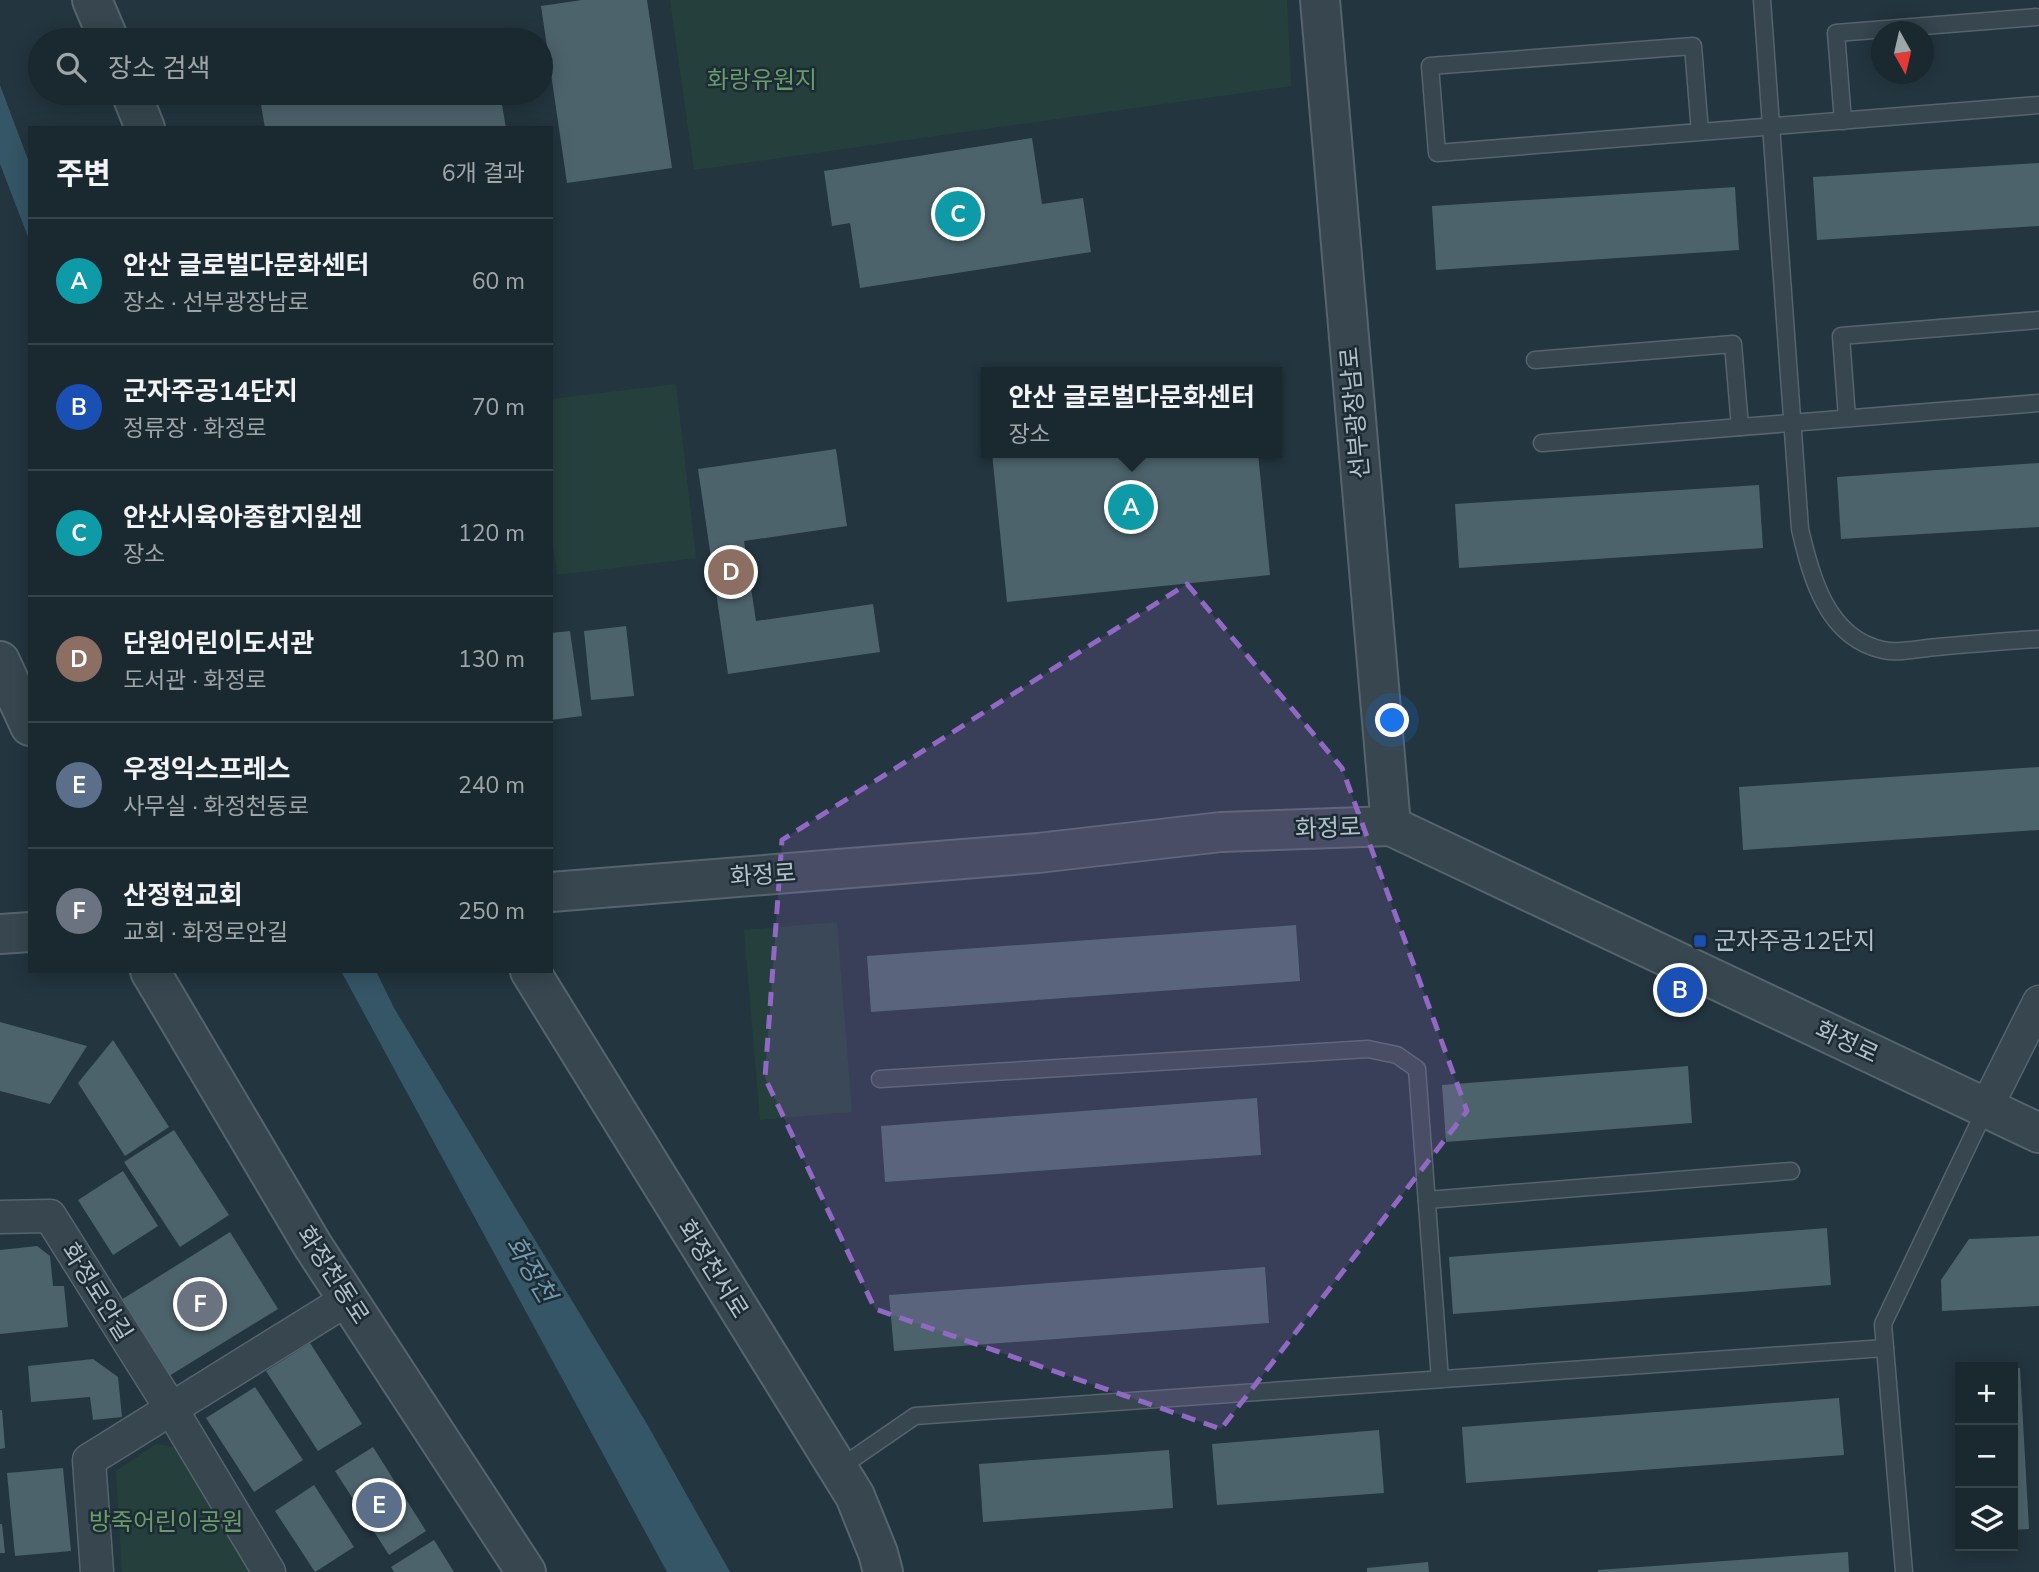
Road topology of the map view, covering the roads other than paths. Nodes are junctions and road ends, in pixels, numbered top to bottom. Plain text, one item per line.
1 (92, 0) edge
2 (1320, 0) edge
3 (1762, 0) edge
4 (2036, 18) dead end
5 (103, 28) edge
6 (136, 105) edge
7 (2039, 105) edge
8 (1843, 121) junction
9 (144, 126) edge
10 (1771, 126) junction
11 (1700, 132) junction
12 (2039, 320) edge
13 (1535, 360) dead end
14 (2039, 403) edge
15 (1847, 418) junction
16 (1793, 423) junction
17 (1740, 427) junction
18 (1542, 443) dead end
19 (2039, 639) edge
20 (0, 661) edge
21 (28, 722) edge
22 (1391, 826) junction
23 (553, 892) edge
24 (28, 932) edge
25 (0, 934) edge
26 (151, 973) edge
27 (531, 973) edge
28 (2039, 1002) edge
29 (880, 1079) dead end
30 (1986, 1108) junction
31 (2039, 1133) edge
32 (1791, 1171) dead end
33 (1427, 1200) junction
34 (0, 1217) edge
35 (348, 1299) junction
36 (1885, 1348) junction
37 (1440, 1379) junction
38 (172, 1410) junction
39 (838, 1469) junction
40 (97, 1572) edge
41 (269, 1572) edge
42 (526, 1572) edge
43 (883, 1572) edge
44 (1904, 1572) edge

1 - 5 street
2 - 22 street, 선부광장남로
3 - 10 lane
4 - 8 lane
6 - 9 street
7 - 8 lane
8 - 10 lane
10 - 11 lane
10 - 16 lane
11 - 11 lane
12 - 15 lane
13 - 17 lane
14 - 15 lane
15 - 16 lane
16 - 17 lane
16 - 19 lane
17 - 18 lane
20 - 21 street
22 - 23 street, 화정로
22 - 30 street, 화정로
24 - 25 street
26 - 35 street, 화정천동로
27 - 39 street, 화정천서로
28 - 30 street
29 - 33 lane
30 - 31 street, 화정로
30 - 36 lane
32 - 33 lane
33 - 37 lane
34 - 38 street, 화정로안길
35 - 38 street
35 - 42 street, 화정천동로
36 - 37 lane
36 - 44 lane
37 - 39 lane
38 - 40 street
38 - 41 street, 화정로안길
39 - 43 street, 화정천서로

